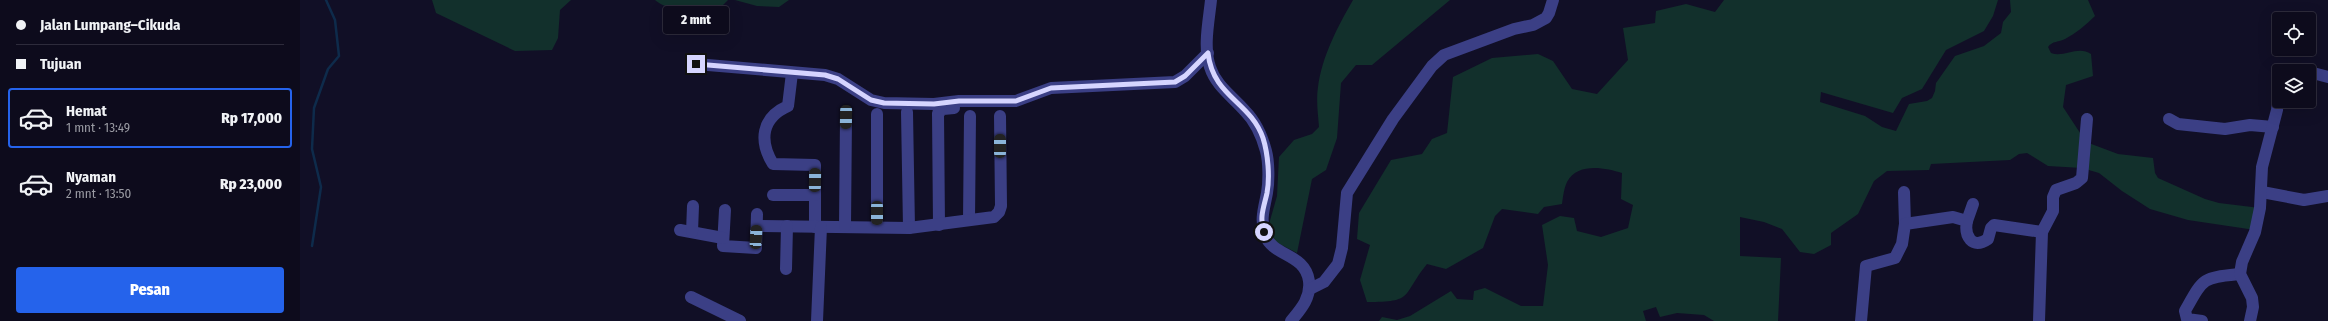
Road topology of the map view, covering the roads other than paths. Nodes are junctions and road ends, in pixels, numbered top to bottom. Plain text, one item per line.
1 (1211, 0) edge
2 (1553, 0) edge
3 (1208, 53) junction
4 (696, 64) dead end
5 (792, 73) junction
6 (2316, 73) edge
7 (2328, 77) edge
8 (1010, 101) junction
9 (2276, 108) edge
10 (907, 112) dead end
11 (878, 114) dead end
12 (970, 116) dead end
13 (1000, 116) dead end
14 (846, 117) dead end
15 (2087, 119) dead end
16 (2169, 119) dead end
17 (2273, 127) junction
18 (1904, 192) dead end
19 (2262, 192) junction
20 (773, 195) dead end
21 (815, 195) junction
22 (2328, 196) edge
23 (1973, 204) dead end
24 (693, 206) dead end
25 (725, 210) dead end
26 (969, 220) junction
27 (1967, 221) junction
28 (1905, 224) junction
29 (939, 225) junction
30 (788, 226) junction
31 (845, 226) junction
32 (818, 227) junction
33 (877, 227) junction
34 (909, 228) junction
35 (2042, 232) junction
36 (723, 238) junction
37 (786, 269) dead end
38 (2240, 274) junction
39 (1310, 289) junction
40 (691, 297) dead end
41 (817, 315) edge
42 (740, 321) edge
43 (1291, 321) edge
44 (1861, 321) edge
45 (2039, 321) edge
46 (2202, 321) edge
47 (2250, 321) edge

1 - 3 street
2 - 39 street
3 - 8 street
3 - 39 street
4 - 5 street
5 - 8 street
5 - 21 street
6 - 7 street
8 - 29 street
9 - 17 street
10 - 34 street
11 - 33 street
12 - 26 street
13 - 26 street
14 - 31 street
15 - 35 street
16 - 17 street
17 - 19 street
18 - 28 street
19 - 22 street
19 - 38 street
20 - 21 street
21 - 32 street
23 - 27 street
24 - 36 street
25 - 36 street
26 - 29 street
27 - 28 street
27 - 35 street
28 - 44 street
29 - 34 street
30 - 32 street
30 - 36 street
30 - 37 street
31 - 32 street
31 - 33 street
32 - 41 street
33 - 34 street
35 - 45 street
38 - 46 street
38 - 47 street
39 - 43 street
40 - 42 street

